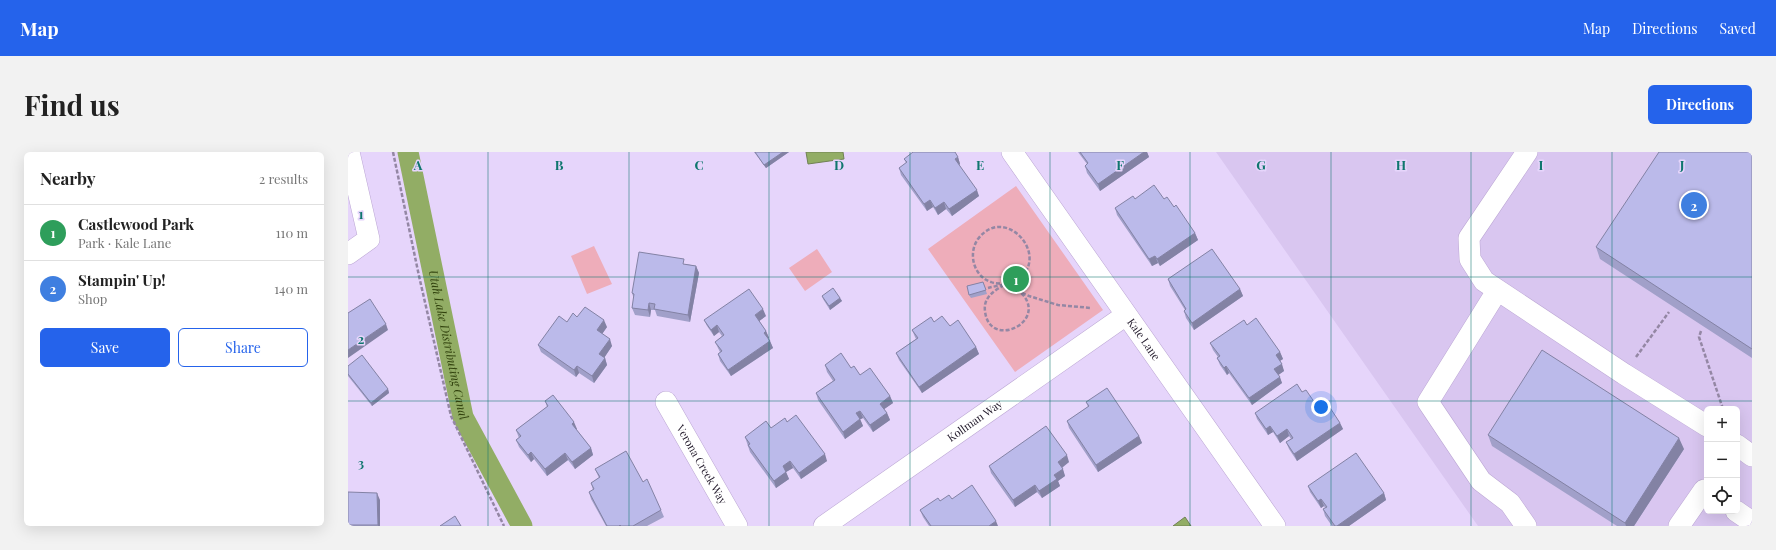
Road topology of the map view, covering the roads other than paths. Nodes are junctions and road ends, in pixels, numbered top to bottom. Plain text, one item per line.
1 (349, 152) edge
2 (1012, 152) edge
3 (1527, 152) edge
4 (348, 254) edge
5 (1496, 291) junction
6 (1126, 315) junction
7 (666, 402) dead end
8 (1704, 424) edge
9 (1740, 447) edge
10 (1752, 456) edge
11 (1704, 492) edge
12 (1740, 514) edge
13 (1752, 522) edge
14 (737, 526) edge
15 (824, 526) edge
16 (1275, 526) edge
17 (1526, 526) edge
18 (1680, 526) edge

1 - 4 street
2 - 6 street, Kale Lane
3 - 5 street
5 - 8 street
5 - 17 street
6 - 15 street, Kollman Way
6 - 16 street, Kale Lane
7 - 14 street, Verona Creek Way
9 - 10 street
11 - 18 street
12 - 13 street

